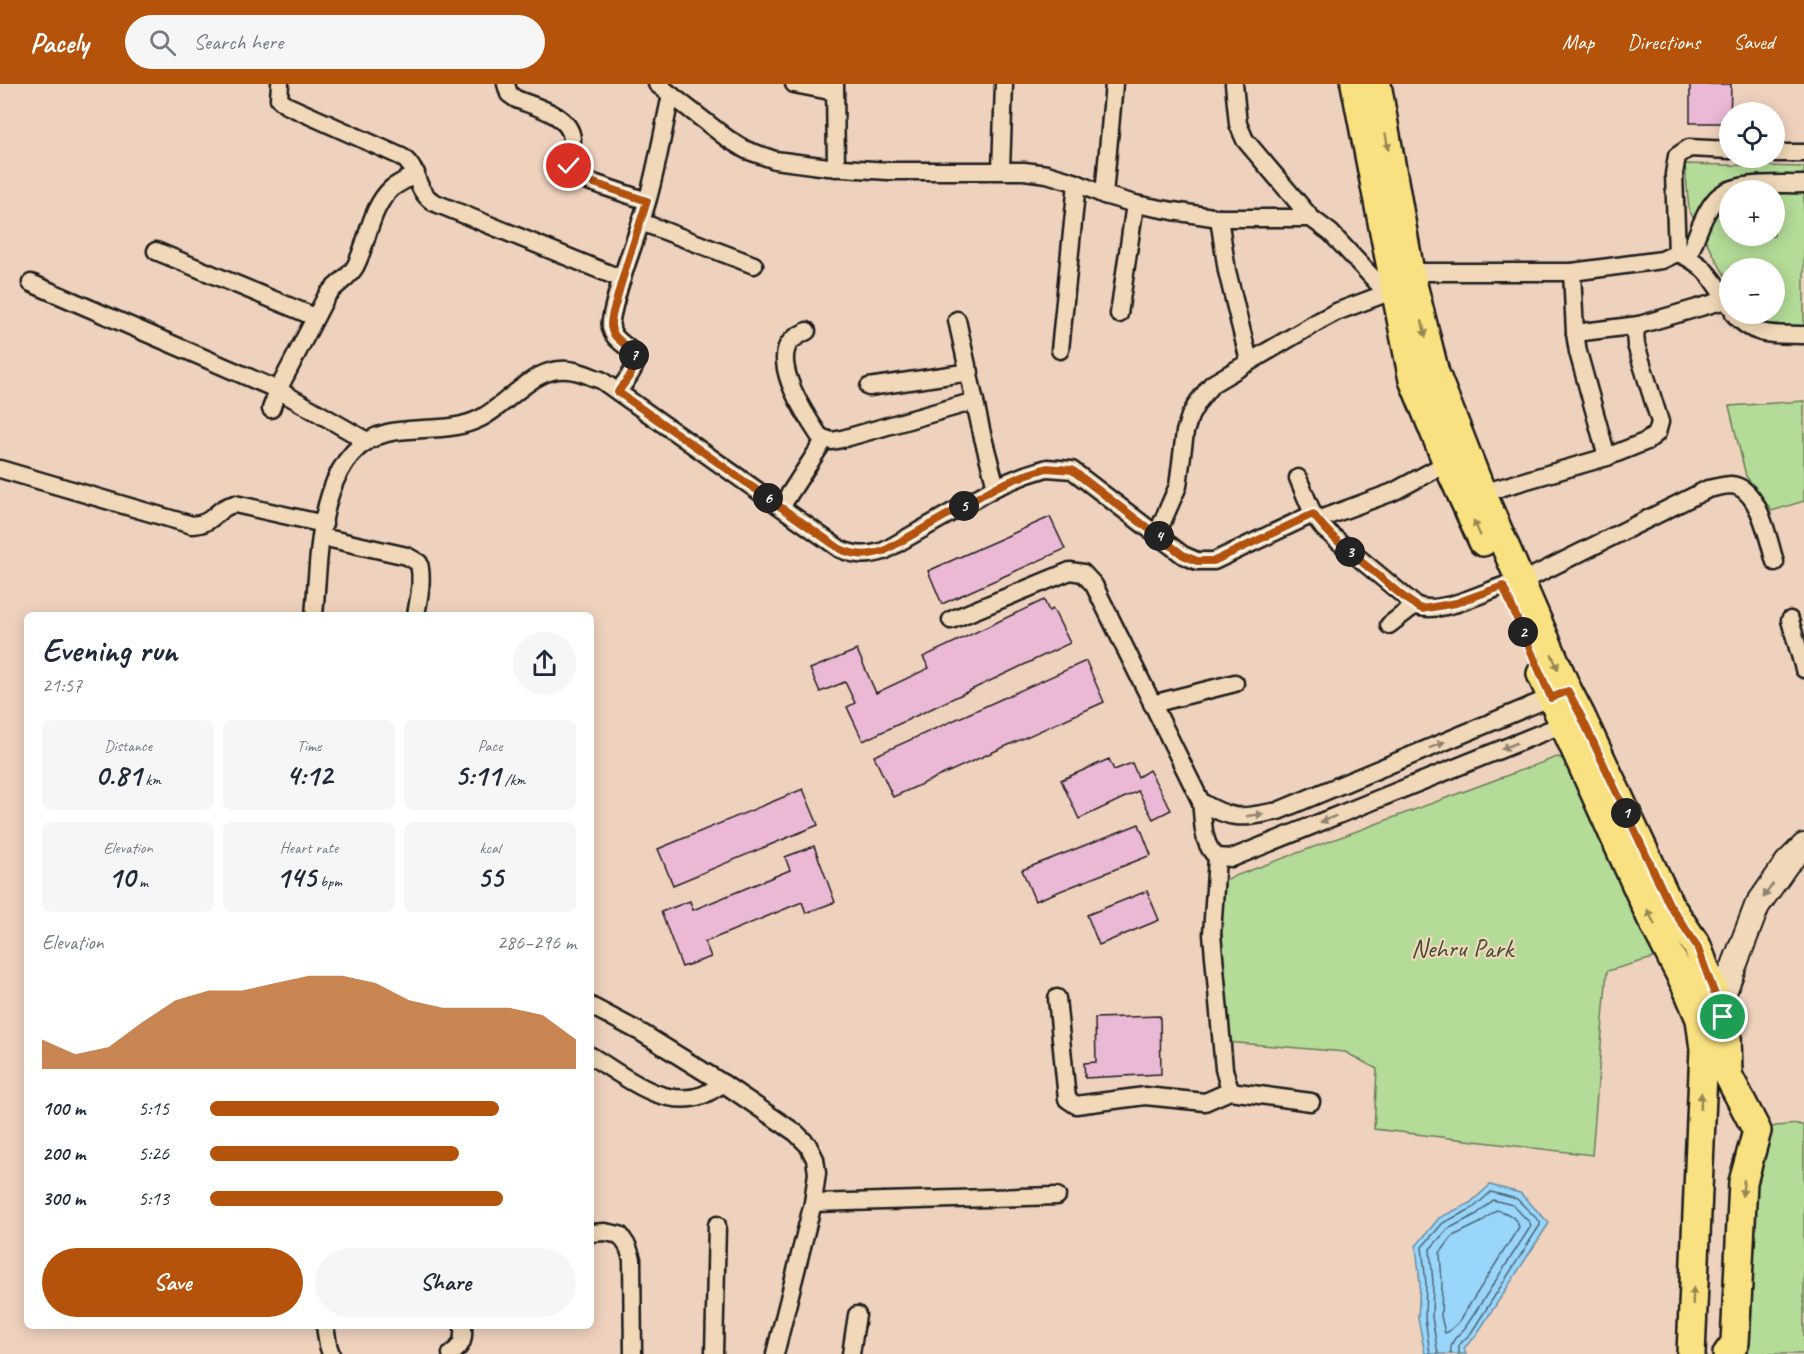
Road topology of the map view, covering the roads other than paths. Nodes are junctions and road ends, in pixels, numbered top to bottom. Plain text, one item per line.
1 (280, 84) edge
2 (506, 84) edge
3 (657, 84) edge
4 (794, 84) edge
5 (1004, 84) edge
6 (1114, 84) edge
7 (1234, 84) edge
8 (1355, 84) edge
9 (1377, 84) edge
10 (835, 88) edge
11 (671, 95) junction
12 (1719, 149) edge
13 (1785, 153) edge
14 (1804, 153) edge
15 (836, 168) junction
16 (1001, 170) junction
17 (416, 173) junction
18 (1077, 183) junction
19 (1804, 184) edge
20 (1104, 195) junction
21 (647, 201) junction
22 (1135, 204) junction
23 (1219, 218) junction
24 (1311, 218) junction
25 (641, 222) junction
26 (156, 251) dead end
27 (1683, 255) junction
28 (754, 265) dead end
29 (1572, 272) junction
30 (622, 279) junction
31 (31, 283) dead end
32 (1398, 285) junction
33 (1719, 288) edge
34 (1719, 309) edge
35 (1119, 314) dead end
36 (315, 317) junction
37 (957, 320) dead end
38 (1745, 324) edge
39 (1640, 325) junction
40 (807, 331) dead end
41 (1575, 333) junction
42 (1804, 335) edge
43 (1060, 350) dead end
44 (1249, 361) junction
45 (970, 372) junction
46 (869, 387) dead end
47 (278, 390) junction
48 (618, 392) junction
49 (975, 401) junction
50 (271, 409) dead end
51 (825, 439) junction
52 (367, 441) junction
53 (1607, 457) junction
54 (1447, 463) junction
55 (0, 469) edge
56 (1298, 478) dead end
57 (996, 487) junction
58 (1482, 493) junction
59 (781, 507) junction
60 (1315, 517) junction
61 (323, 530) junction
62 (1157, 534) junction
63 (1775, 562) dead end
64 (1512, 584) junction
65 (1415, 605) junction
66 (314, 612) edge
67 (416, 612) edge
68 (951, 620) dead end
69 (1791, 620) dead end
70 (1389, 625) dead end
71 (1804, 669) edge
72 (1235, 683) dead end
73 (1559, 694) junction
74 (1152, 704) junction
75 (1572, 720) junction
76 (1201, 802) junction
77 (1804, 846) edge
78 (1217, 857) junction
79 (1057, 998) dead end
80 (1719, 1005) junction
81 (594, 1008) edge
82 (594, 1058) edge
83 (724, 1084) junction
84 (1230, 1091) junction
85 (1311, 1102) dead end
86 (1057, 1196) dead end
87 (813, 1203) junction
88 (717, 1225) dead end
89 (594, 1233) edge
90 (857, 1315) dead end
91 (325, 1329) edge
92 (463, 1329) edge
93 (331, 1354) edge
94 (451, 1354) edge
95 (633, 1354) edge
96 (714, 1354) edge
97 (775, 1354) edge
98 (851, 1354) edge
99 (1691, 1354) edge
100 (1727, 1354) edge

1 - 17 street
2 - 21 street
3 - 11 street
4 - 10 street
5 - 16 street
6 - 20 street
7 - 24 street
8 - 32 main road
9 -> 32 main road
10 - 15 street
11 - 15 street
11 - 21 street
12 - 27 street
13 - 14 street
15 - 16 street
16 - 18 street
17 - 30 street
17 - 36 street
18 - 20 street
18 - 43 street
19 - 27 street
20 - 22 street
21 - 25 street
22 - 23 street
22 - 35 street
23 - 24 street
23 - 44 street
24 - 32 street
25 - 28 street
25 - 30 street
26 - 36 street
27 - 29 street
27 - 33 street
29 - 32 street
29 - 41 street
30 - 48 street
31 - 47 street
32 - 44 street
32 - 54 main road
32 -> 58 main road
34 - 39 street
36 - 47 street
37 - 45 street
38 - 42 street
39 - 41 street
39 - 53 street
40 - 51 street
41 - 53 street
44 - 62 street
45 - 46 street
45 - 49 street
47 - 50 street
47 - 52 street
48 - 52 street
48 - 59 street
49 - 51 street
49 - 57 street
51 - 59 street
52 - 61 street
53 - 58 street
54 - 60 street
64 -> 54 main road
55 - 61 street
56 - 60 street
57 - 59 street
57 - 62 street
58 - 64 main road
60 - 62 street
60 - 65 street
61 - 66 street
61 - 67 street
63 - 64 street
64 - 65 street
64 - 73 main road
65 - 70 street
68 - 74 street
69 - 71 street
72 - 74 street
73 - 75 main road
76 -> 73 street
74 - 76 street
75 -> 78 street
75 - 80 main road
99 -> 75 main road
76 - 78 street
77 -> 80 street
78 - 84 street
79 - 84 street
80 -> 100 main road
81 - 83 street
82 - 83 street
83 - 87 street
84 - 85 street
86 - 87 street
87 - 97 street
88 - 96 street
89 - 95 street
90 - 98 street
91 - 93 street
92 - 94 street

